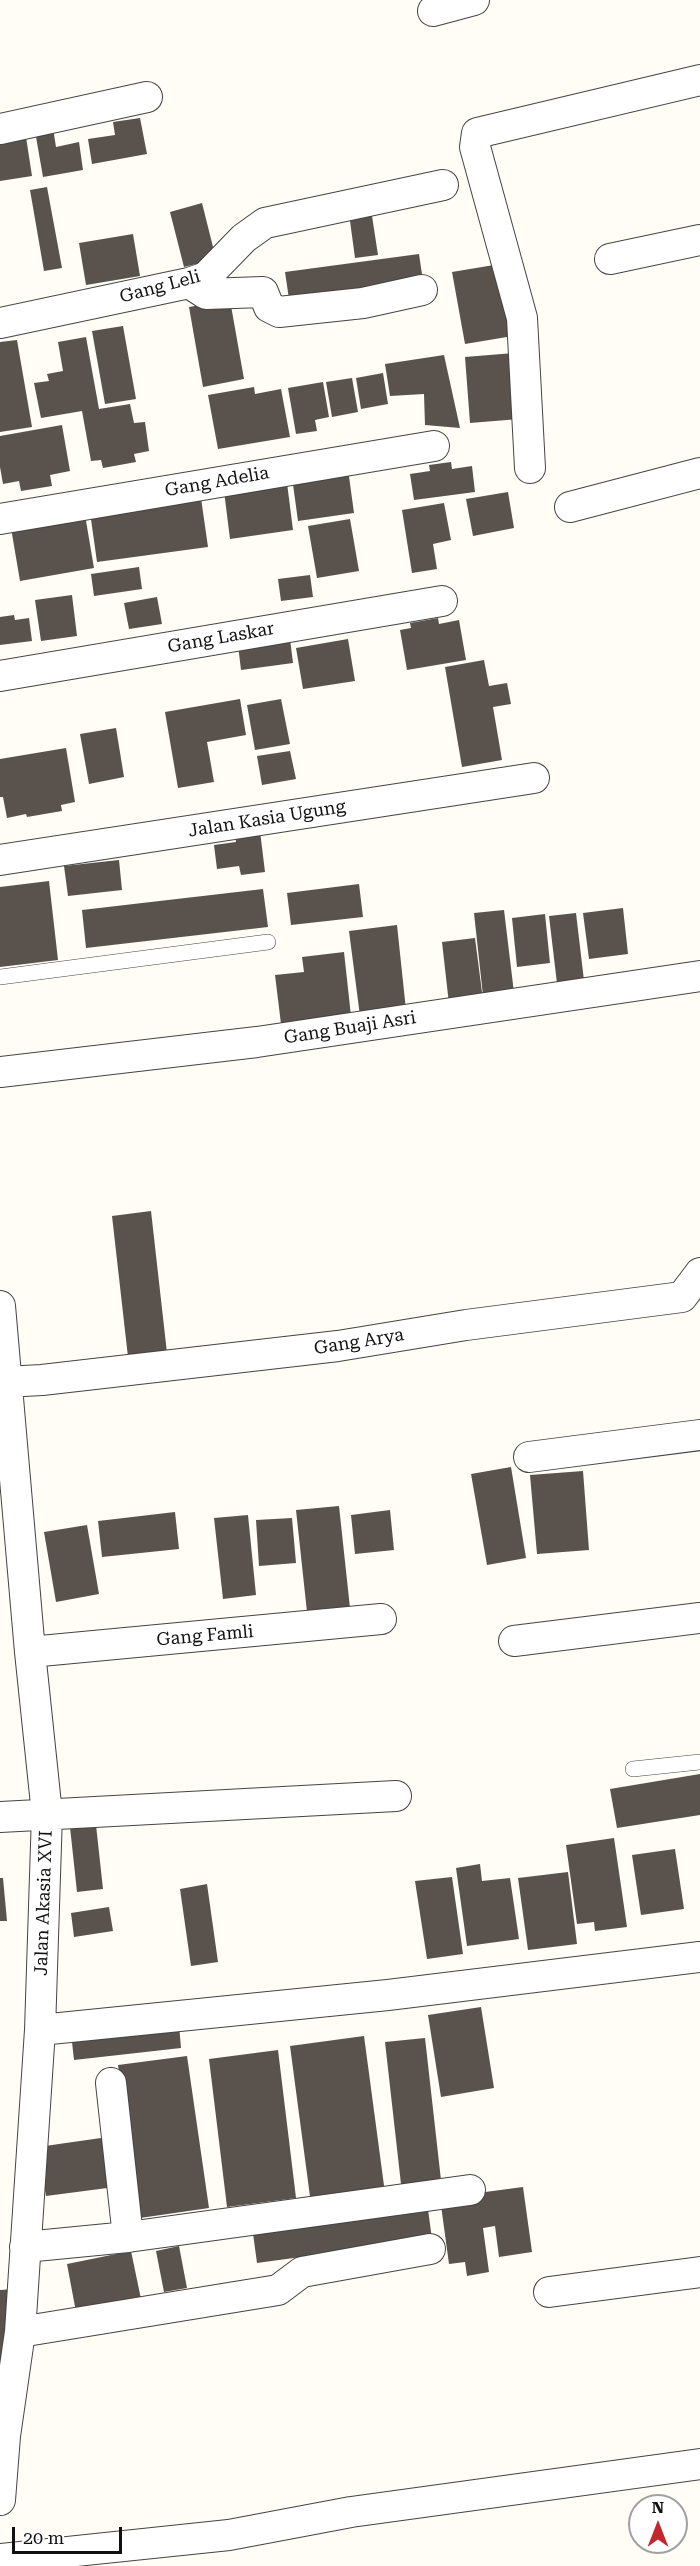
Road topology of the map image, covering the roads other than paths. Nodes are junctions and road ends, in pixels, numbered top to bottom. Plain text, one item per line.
1 (474, 0) edge
2 (433, 11) dead end
3 (700, 80) edge
4 (147, 97) dead end
5 (0, 129) edge
6 (443, 185) dead end
7 (700, 240) edge
8 (610, 259) dead end
9 (189, 283) junction
10 (422, 290) dead end
11 (0, 323) edge
12 (434, 446) dead end
13 (530, 468) dead end
14 (700, 473) edge
15 (570, 507) dead end
16 (0, 519) edge
17 (442, 601) dead end
18 (0, 676) edge
19 (534, 778) dead end
20 (0, 860) edge
21 (268, 942) dead end
22 (700, 976) edge
23 (0, 977) edge
24 (0, 1072) edge
25 (700, 1274) edge
26 (0, 1306) edge
27 (5, 1382) junction
28 (700, 1435) edge
29 (529, 1457) dead end
30 (700, 1618) edge
31 (381, 1619) dead end
32 (514, 1641) dead end
33 (30, 1652) junction
34 (700, 1762) edge
35 (633, 1769) dead end
36 (396, 1796) dead end
37 (47, 1814) junction
38 (0, 1817) edge
39 (700, 1957) edge
40 (40, 2030) junction
41 (111, 2083) dead end
42 (470, 2190) dead end
43 (128, 2237) junction
44 (25, 2247) junction
45 (430, 2249) dead end
46 (700, 2272) edge
47 (549, 2292) dead end
48 (20, 2332) junction
49 (2, 2437) edge
50 (700, 2464) edge
51 (0, 2500) edge
52 (0, 2559) edge

1 - 2 street
3 - 13 street
4 - 5 street
6 - 9 street, Gang Leli
7 - 8 street
9 - 10 street
9 - 11 street, Gang Leli
12 - 16 street, Gang Adelia
14 - 15 street
17 - 18 street, Gang Laskar
19 - 20 street, Jalan Kasia Ugung
21 - 23 lane
22 - 24 street, Gang Buaji Asri
25 - 27 street, Gang Arya
26 - 27 street, Jalan Akasia XVI
27 - 33 street, Jalan Akasia XVI
28 - 29 street
30 - 32 street
31 - 33 street, Gang Famli
33 - 37 street, Jalan Akasia XVI
34 - 35 lane
36 - 37 street
37 - 38 street
37 - 40 street, Jalan Akasia XVI
39 - 40 street
40 - 44 street, Jalan Akasia XVI
41 - 43 street
42 - 43 street
43 - 44 street
44 - 48 street, Jalan Akasia XVI
45 - 48 street
46 - 47 street
48 - 49 street, Jalan Akasia XVI
49 - 51 street, Jalan Akasia XVI
50 - 52 street

